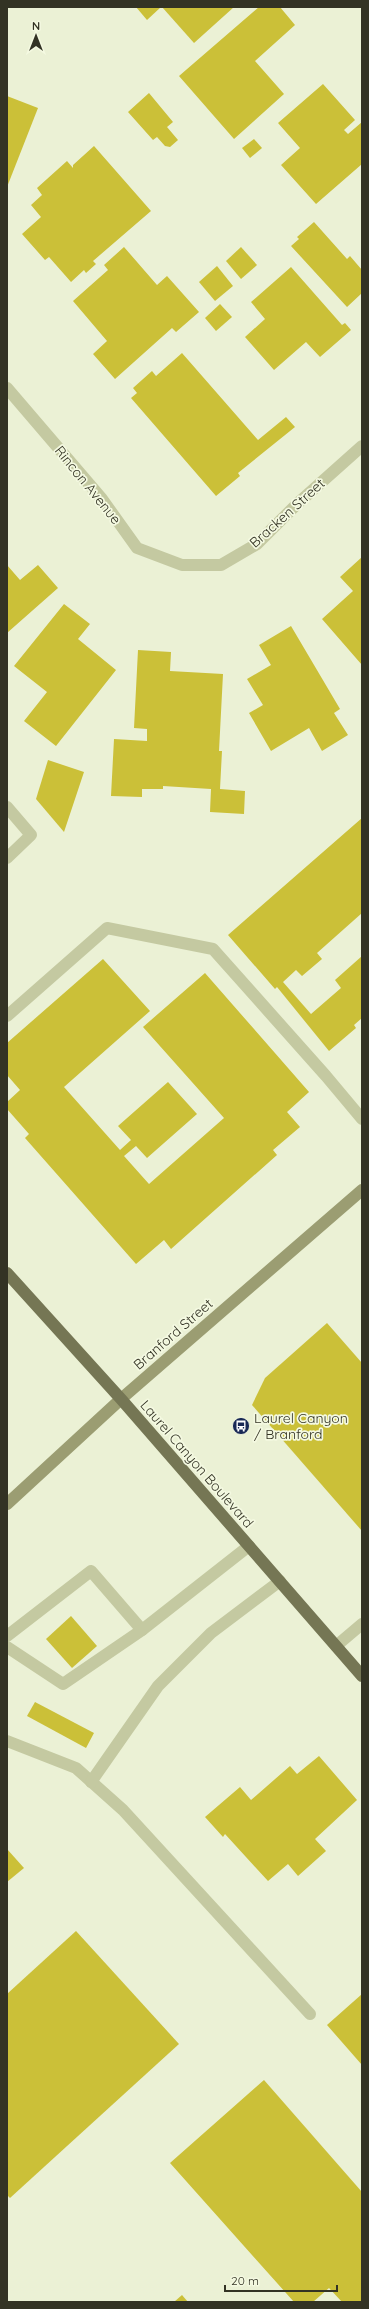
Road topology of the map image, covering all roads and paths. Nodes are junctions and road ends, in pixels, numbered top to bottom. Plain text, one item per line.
1 (7, 388) edge
2 (362, 446) edge
3 (182, 565) joint
4 (7, 807) edge
5 (7, 858) edge
6 (7, 1016) edge
7 (362, 1119) edge
8 (362, 1190) edge
9 (7, 1273) edge
10 (121, 1399) junction
11 (7, 1504) edge
12 (249, 1546) junction
13 (280, 1581) junction
14 (362, 1624) edge
15 (142, 1630) junction
16 (7, 1636) edge
17 (336, 1646) junction
18 (7, 1647) edge
19 (362, 1676) edge
20 (7, 1741) edge
21 (91, 1782) junction
22 (310, 2014) dead end

1 - 3 street, Rincon Avenue
2 - 3 street, Bracken Street
4 - 5 street
6 - 7 street
8 - 10 main road, Branford Street
9 - 10 main road, Laurel Canyon Boulevard
10 - 11 main road, Branford Street
10 - 12 main road, Laurel Canyon Boulevard
12 - 13 main road, Laurel Canyon Boulevard
12 - 15 street
13 - 17 main road, Laurel Canyon Boulevard
13 - 21 street
14 - 17 street
15 - 16 street
15 - 18 street
17 - 19 main road, Laurel Canyon Boulevard
20 - 21 street
21 - 22 street

